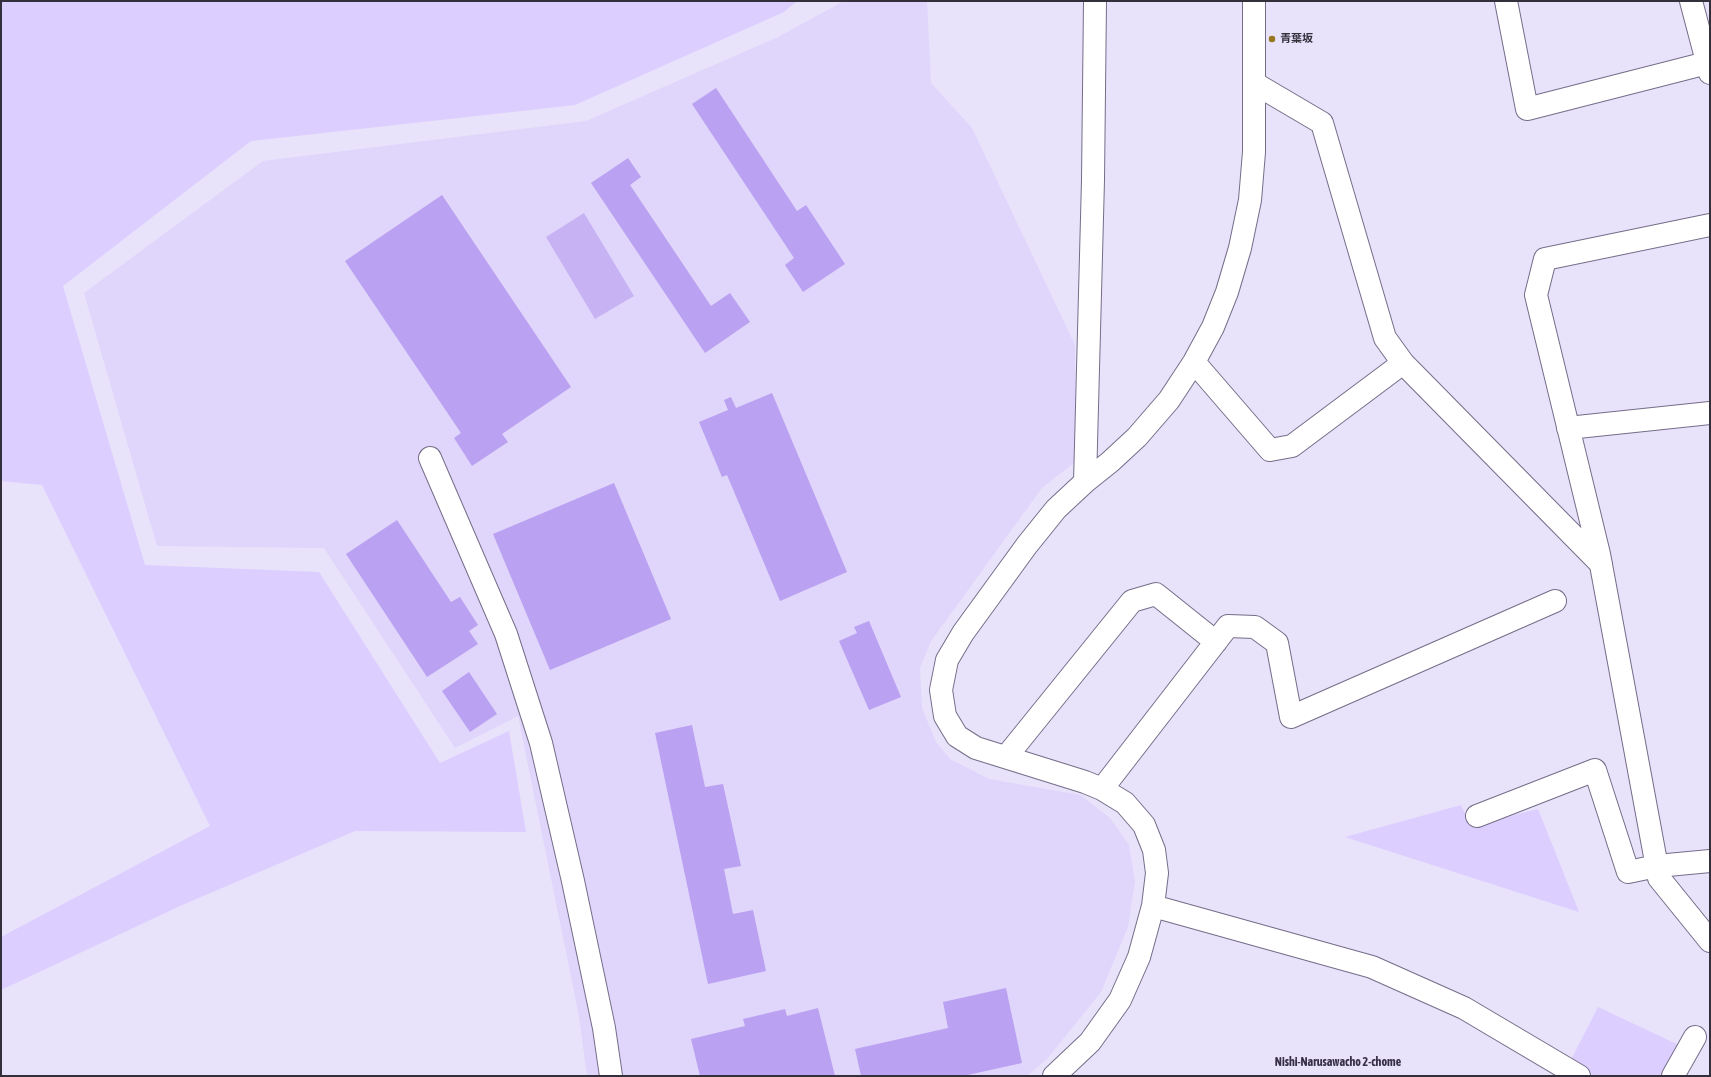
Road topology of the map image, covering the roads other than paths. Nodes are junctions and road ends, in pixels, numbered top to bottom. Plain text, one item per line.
1 (1095, 1) edge
2 (1254, 1) edge
3 (1506, 1) edge
4 (1691, 1) edge
5 (1709, 68) edge
6 (1254, 83) junction
7 (1710, 225) edge
8 (1194, 362) junction
9 (1403, 363) junction
10 (1710, 413) edge
11 (1568, 428) junction
12 (430, 458) dead end
13 (1085, 482) junction
14 (1601, 564) junction
15 (1555, 601) dead end
16 (1216, 642) junction
17 (1006, 757) junction
18 (1102, 789) junction
19 (1477, 816) dead end
20 (1710, 861) edge
21 (1656, 866) junction
22 (1153, 906) junction
23 (1710, 941) edge
24 (1695, 1037) dead end
25 (611, 1076) edge
26 (1054, 1076) edge
27 (1579, 1076) edge
28 (1673, 1076) edge

1 - 13 street
2 - 6 street
3 - 5 street
4 - 5 street
6 - 8 street
6 - 9 street
7 - 11 street
8 - 9 street
8 - 13 street
9 - 14 street
10 - 11 street
11 - 14 street
12 - 25 street
13 - 17 street
14 - 21 street
15 - 16 street
16 - 17 street
16 - 18 street
17 - 18 street
18 - 22 street
19 - 21 street
20 - 21 street
21 - 23 street
22 - 26 street
22 - 27 street
24 - 28 street

